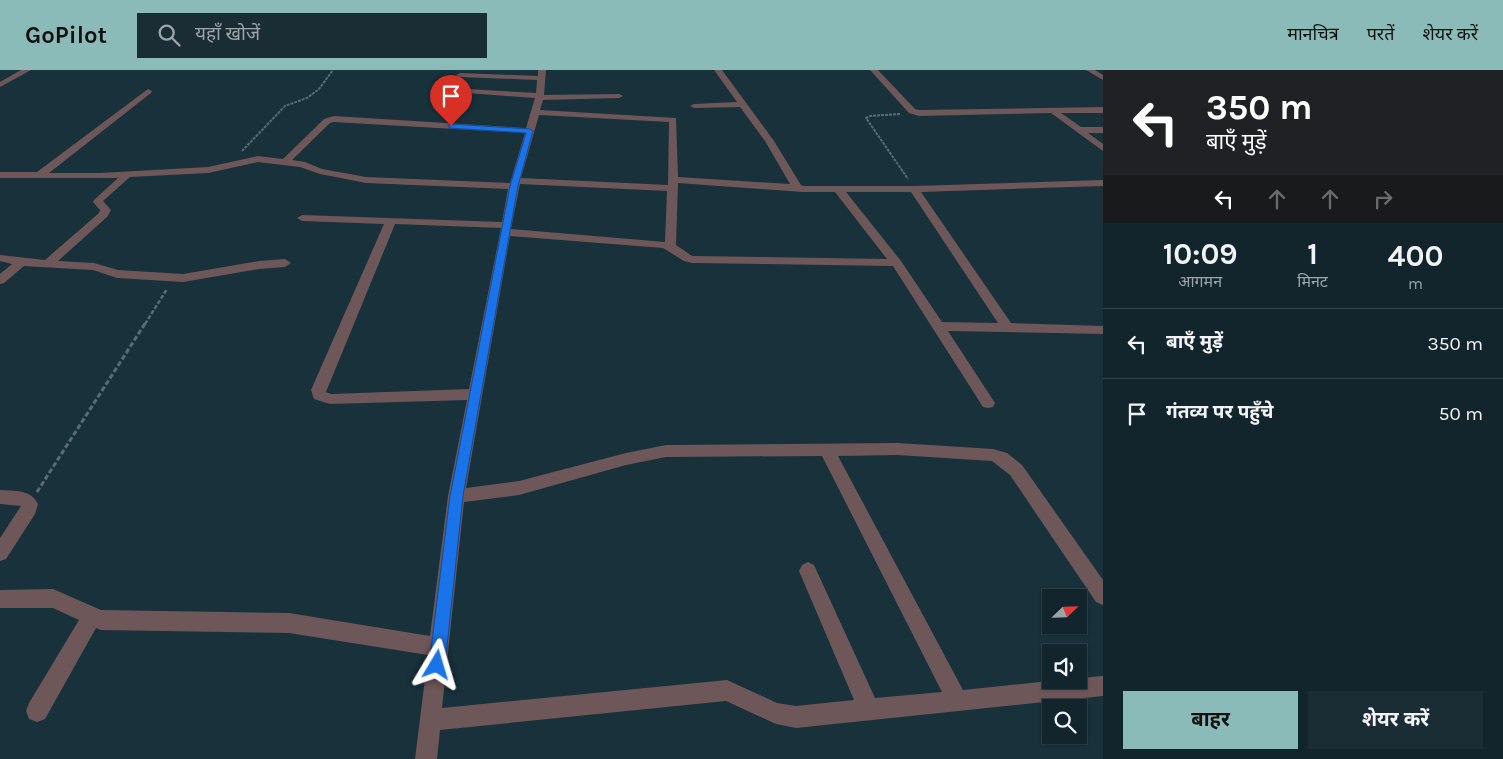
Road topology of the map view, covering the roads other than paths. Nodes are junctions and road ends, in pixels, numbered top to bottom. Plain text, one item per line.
1 (27, 70) edge
2 (718, 70) edge
3 (874, 70) edge
4 (1090, 70) edge
5 (542, 74) edge
6 (460, 75) dead end
7 (1103, 78) edge
8 (0, 85) edge
9 (148, 91) dead end
10 (467, 92) dead end
11 (619, 96) dead end
12 (538, 102) junction
13 (742, 104) junction
14 (694, 106) dead end
15 (1103, 110) edge
16 (1053, 111) junction
17 (1080, 130) junction
18 (1103, 130) edge
19 (530, 131) junction
20 (1103, 148) edge
21 (285, 162) junction
22 (0, 175) edge
23 (40, 175) junction
24 (127, 175) junction
25 (1103, 183) edge
26 (515, 184) junction
27 (673, 184) junction
28 (799, 188) junction
29 (914, 189) junction
30 (838, 190) junction
31 (302, 218) dead end
32 (391, 221) junction
33 (506, 229) junction
34 (670, 246) junction
35 (0, 258) edge
36 (21, 262) junction
37 (285, 263) dead end
38 (897, 263) junction
39 (48, 264) junction
40 (0, 280) edge
41 (938, 326) junction
42 (1007, 327) junction
43 (1103, 330) edge
44 (475, 394) junction
45 (988, 403) dead end
46 (826, 449) junction
47 (456, 496) junction
48 (0, 498) edge
49 (0, 553) edge
50 (808, 571) dead end
51 (1103, 596) edge
52 (0, 600) edge
53 (91, 617) junction
54 (439, 647) junction
55 (1103, 686) edge
56 (958, 701) junction
57 (869, 710) junction
58 (37, 711) dead end
59 (430, 720) junction
60 (426, 759) edge

1 - 8 street
2 - 13 street
3 - 16 street
4 - 7 street
5 - 6 street
5 - 12 street
9 - 23 street
10 - 12 street
11 - 12 street
12 - 19 street
12 - 27 street
13 - 14 street
13 - 28 street
15 - 16 street
16 - 17 street
17 - 18 street
17 - 20 street
19 - 21 street
19 - 26 street
21 - 24 street
21 - 26 street
22 - 23 street
23 - 24 street
24 - 39 street
25 - 29 street
26 - 27 street
26 - 33 street
27 - 28 street
27 - 34 street
28 - 30 street
29 - 30 street
29 - 42 street
30 - 38 street
31 - 32 street
32 - 33 street
32 - 44 street
33 - 34 street
33 - 44 street
34 - 38 street
35 - 36 street
36 - 39 street
36 - 40 street
37 - 39 street
38 - 41 street
41 - 42 street
41 - 45 street
42 - 43 street
44 - 47 street
46 - 47 street
46 - 51 street
46 - 56 street
47 - 54 street
48 - 49 street
50 - 57 street
52 - 53 street
53 - 54 street
53 - 58 street
54 - 59 street
55 - 56 street
56 - 57 street
57 - 59 street
59 - 60 street

